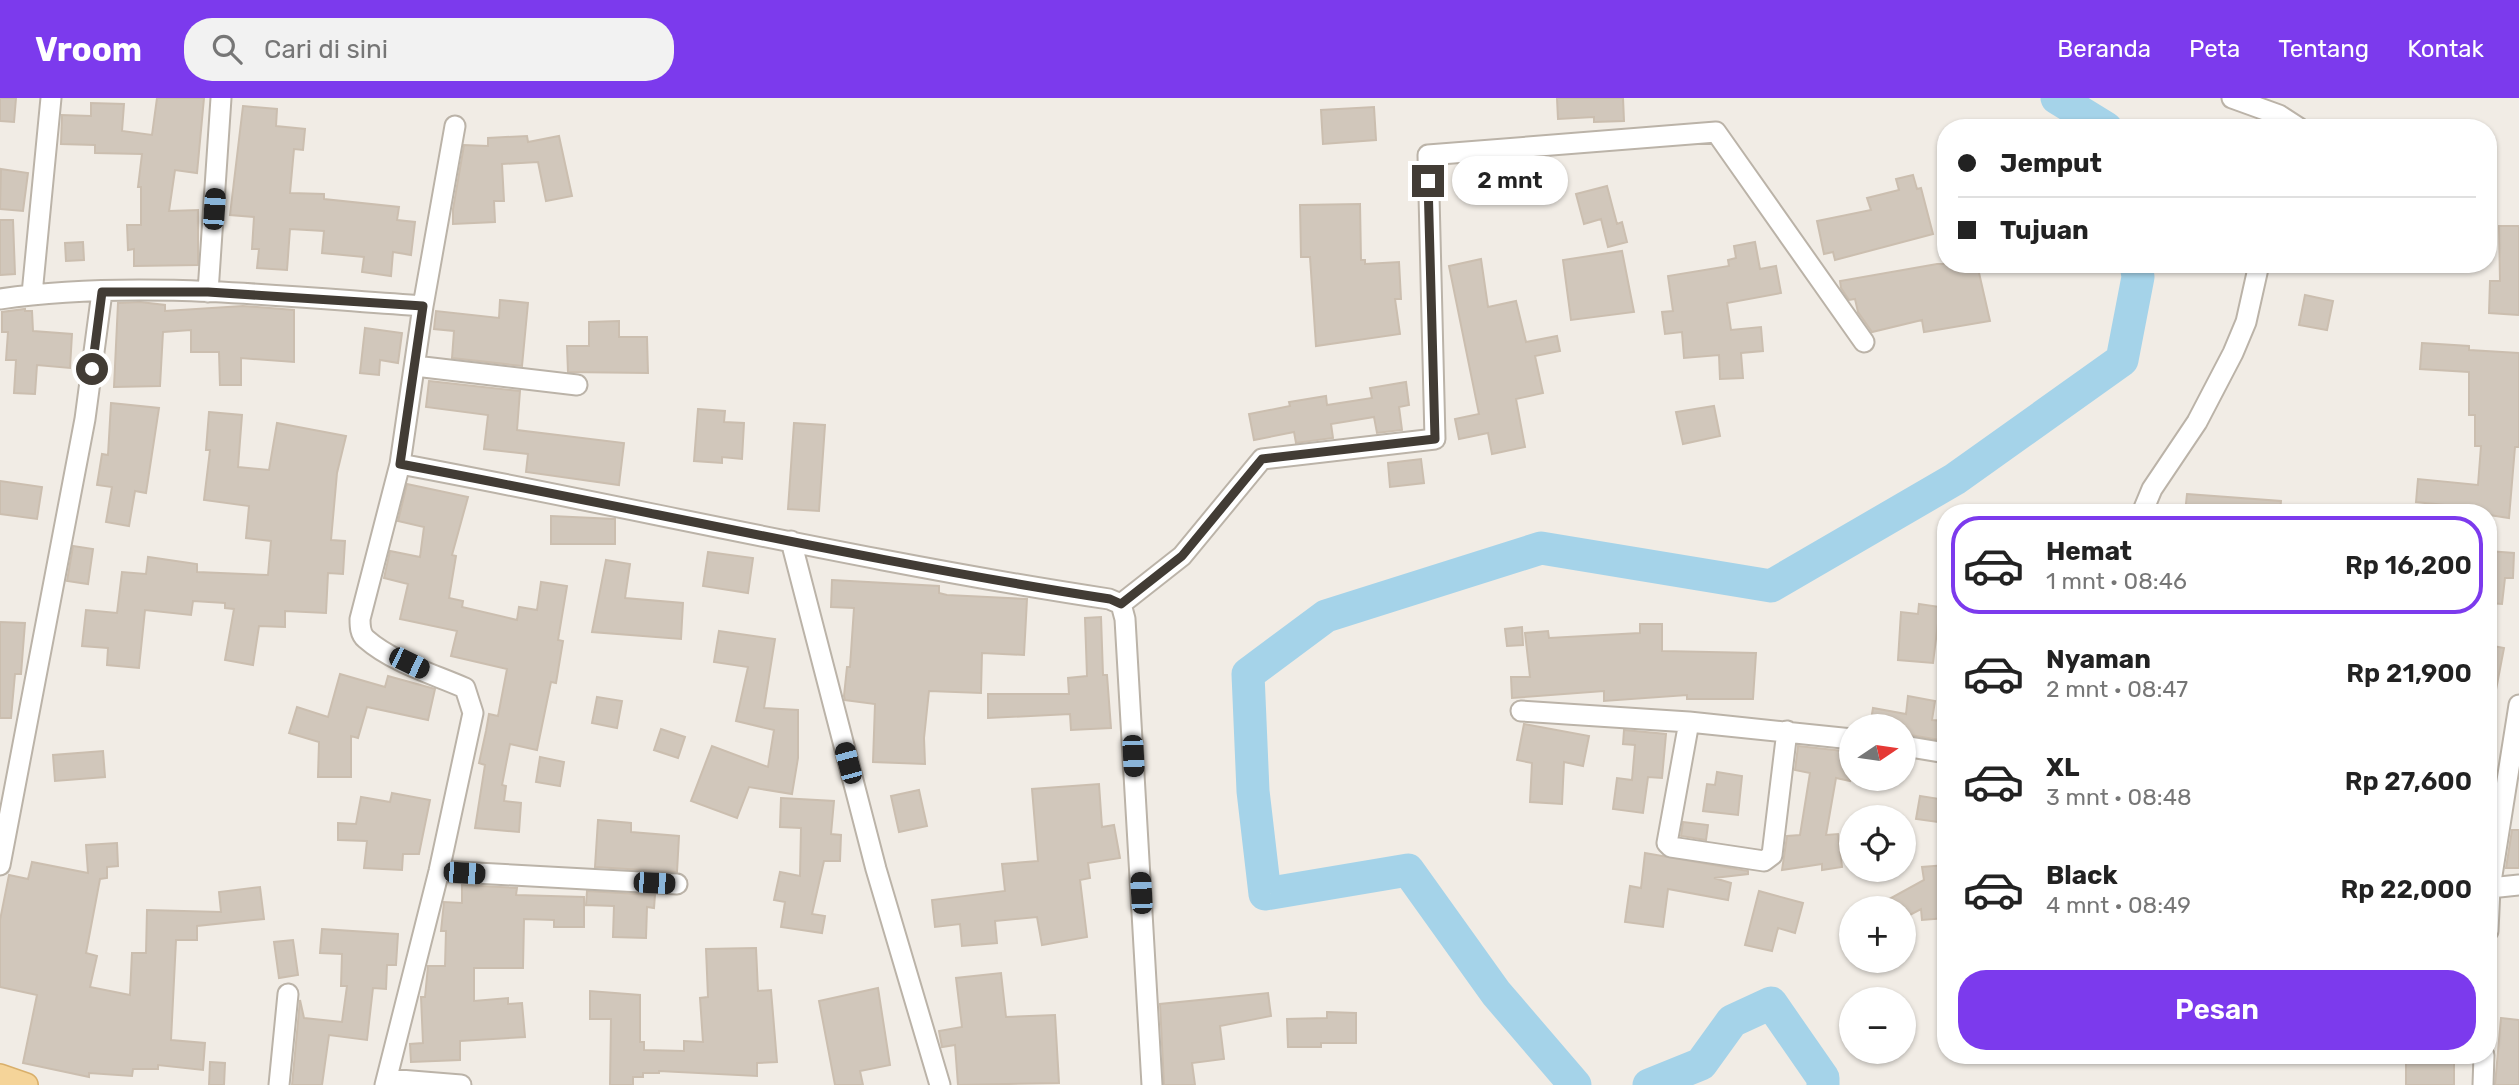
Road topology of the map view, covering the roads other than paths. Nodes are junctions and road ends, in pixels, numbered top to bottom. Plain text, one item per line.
1 (51, 98) edge
2 (221, 98) edge
3 (2232, 98) edge
4 (2285, 119) edge
5 (455, 126) dead end
6 (2257, 273) edge
7 (102, 292) junction
8 (208, 292) junction
9 (32, 294) junction
10 (0, 299) edge
11 (423, 306) junction
12 (1864, 342) dead end
13 (415, 366) junction
14 (577, 385) dead end
15 (400, 464) junction
16 (2146, 504) edge
17 (791, 541) junction
18 (1121, 604) junction
19 (2519, 705) edge
20 (1521, 711) dead end
21 (1689, 722) junction
22 (1787, 731) junction
23 (1839, 737) edge
24 (1916, 748) edge
25 (1937, 752) edge
26 (2497, 811) edge
27 (0, 865) edge
28 (439, 871) junction
29 (677, 884) dead end
30 (2519, 885) edge
31 (2497, 887) edge
32 (288, 994) dead end
33 (2484, 1064) edge
34 (0, 1076) edge
35 (386, 1082) edge
36 (26, 1085) edge
37 (279, 1085) edge
38 (461, 1085) edge
39 (940, 1085) edge
40 (1152, 1085) edge
41 (2483, 1085) edge

1 - 9 street
2 - 8 street
3 - 4 street
5 - 11 street
6 - 16 street
7 - 8 street
7 - 9 street
7 - 27 street
8 - 11 street
9 - 10 street
11 - 13 street
12 - 18 street
13 - 14 street
13 - 15 street
15 - 17 street
15 - 28 street
17 - 18 street
17 - 39 street
18 - 40 street
19 - 26 street
20 - 21 street
21 - 22 street
21 - 22 street
22 - 23 street
24 - 25 street
28 - 29 street
28 - 35 street
30 - 31 street
32 - 37 street
33 - 41 street
34 - 36 main road
35 - 38 street

